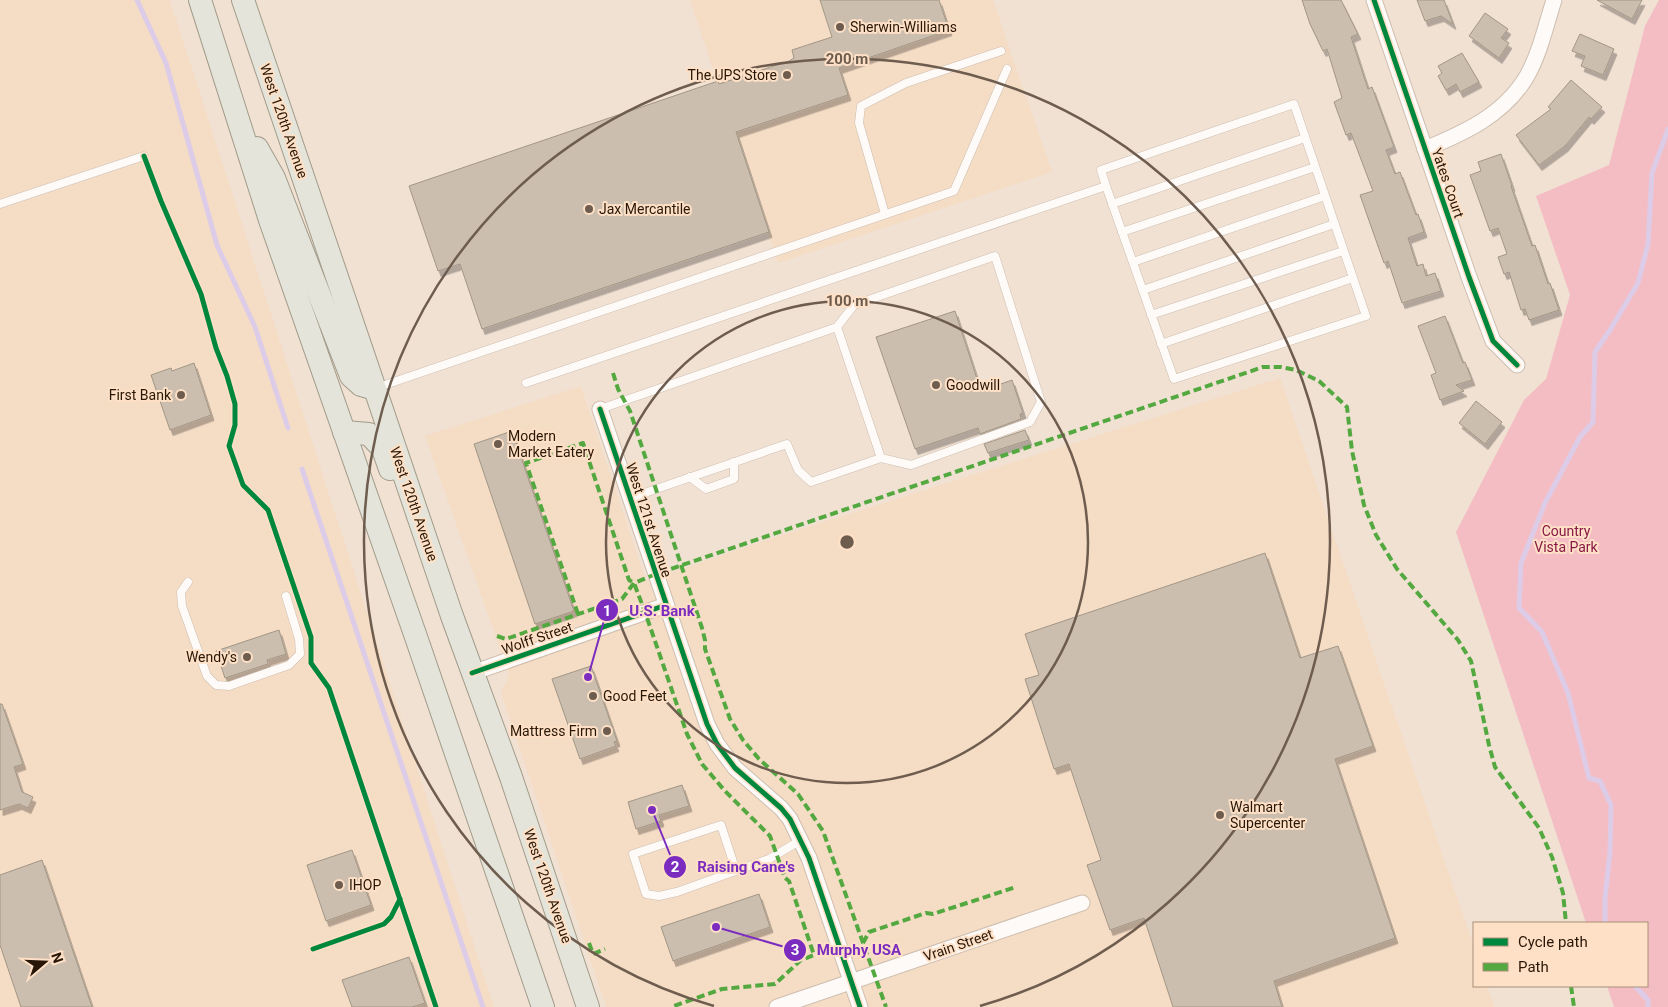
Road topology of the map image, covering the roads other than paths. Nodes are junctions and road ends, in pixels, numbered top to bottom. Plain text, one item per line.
1 (200, 0) edge
2 (243, 0) edge
3 (1374, 0) edge
4 (1554, 0) edge
5 (1001, 51) dead end
6 (1007, 69) dead end
7 (232, 106) junction
8 (1305, 138) junction
9 (1425, 149) junction
10 (144, 156) dead end
11 (1315, 167) junction
12 (1106, 186) junction
13 (1325, 196) junction
14 (0, 204) edge
15 (1112, 204) junction
16 (885, 214) junction
17 (1334, 224) junction
18 (1122, 232) junction
19 (1343, 251) junction
20 (1132, 262) junction
21 (1353, 278) junction
22 (1143, 290) junction
23 (1151, 315) junction
24 (837, 327) junction
25 (1161, 344) junction
26 (1517, 365) dead end
27 (526, 384) dead end
28 (375, 388) junction
29 (600, 409) joint
30 (344, 432) junction
31 (881, 458) junction
32 (734, 462) junction
33 (690, 477) junction
34 (630, 498) junction
35 (188, 582) dead end
36 (286, 596) dead end
37 (666, 605) junction
38 (471, 669) junction
39 (801, 840) junction
40 (736, 871) junction
41 (1082, 903) dead end
42 (851, 982) junction
43 (543, 1007) edge
44 (588, 1007) edge
45 (777, 1007) edge
46 (860, 1007) edge

1 - 7 main road
2 - 28 main road, West 120th Avenue
3 - 9 street, Yates Court
4 - 9 street
5 - 16 lane
6 - 16 lane
7 - 28 main road
7 - 30 main road
8 - 11 lane
8 - 12 lane
8 - 15 lane
9 - 26 street, Yates Court
10 - 14 lane
11 - 13 lane
11 - 18 lane
12 - 15 lane
12 - 27 lane
13 - 17 lane
13 - 20 lane
15 - 18 lane
16 - 28 lane
17 - 19 lane
17 - 22 lane
18 - 20 lane
19 - 21 lane
19 - 23 lane
20 - 22 lane
21 - 25 lane
21 - 25 lane
22 - 23 lane
23 - 25 lane
24 - 29 lane
24 - 31 lane
24 - 31 lane
28 - 38 main road, West 120th Avenue
29 - 34 street, West 121st Avenue
30 - 38 main road
30 - 43 main road
31 - 32 lane
32 - 33 lane
32 - 33 lane
33 - 34 lane
34 - 37 street, West 121st Avenue
35 - 36 lane
37 - 38 street, Wolff Street
37 - 39 street, West 121st Avenue
38 - 44 main road, West 120th Avenue
39 - 40 lane
39 - 42 street, West 121st Avenue
40 - 40 lane
41 - 42 street, Vrain Street
42 - 45 street, Vrain Street
42 - 46 street, West 121st Avenue

